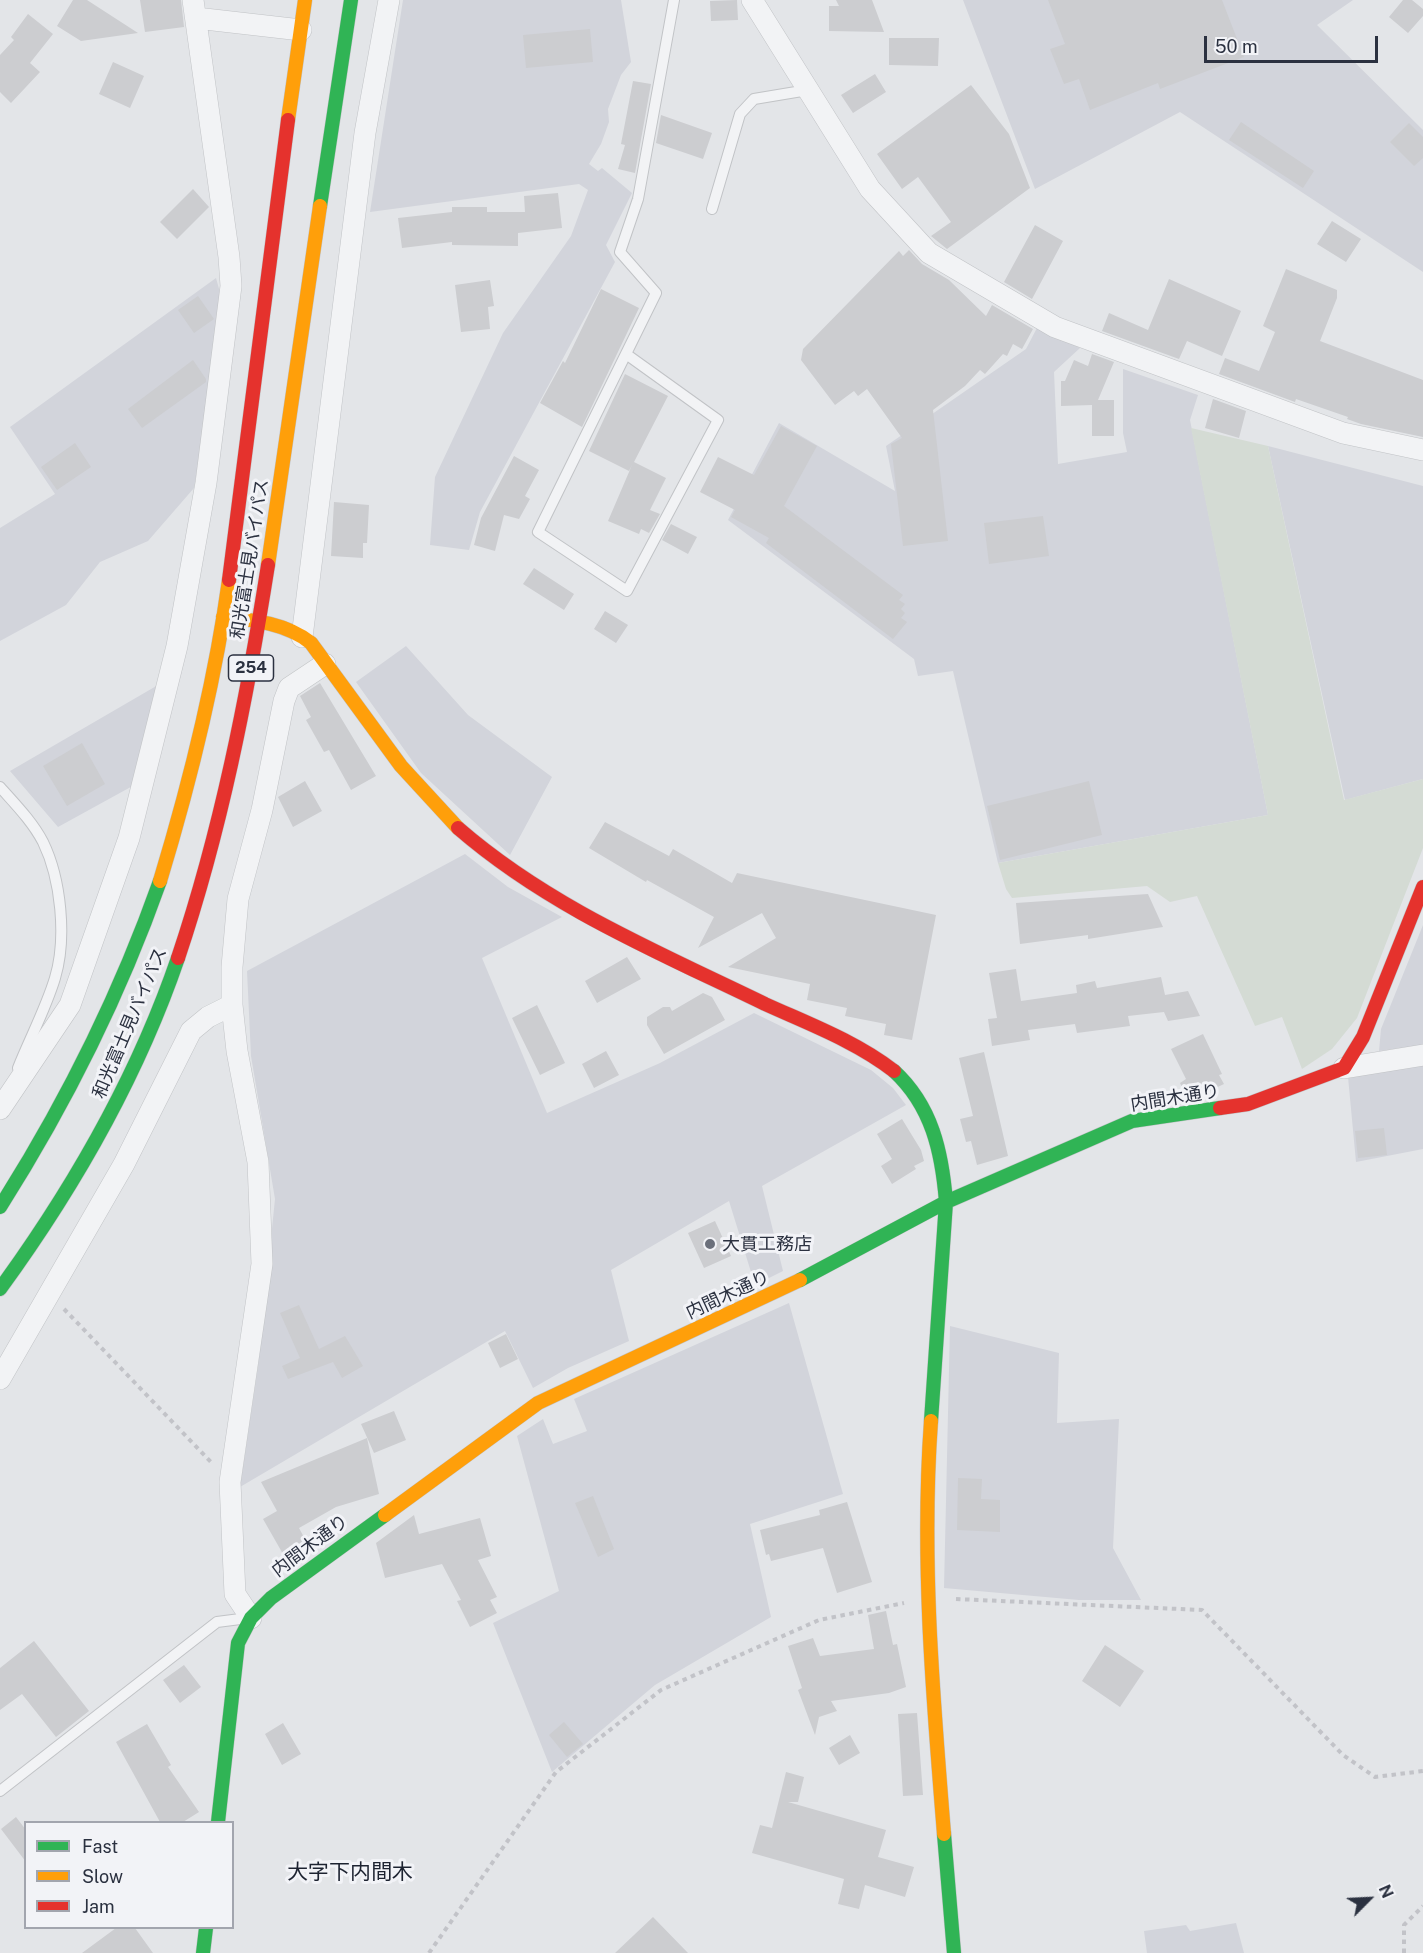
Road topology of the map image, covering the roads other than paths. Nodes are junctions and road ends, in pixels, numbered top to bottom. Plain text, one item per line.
1 (305, 0) edge
2 (351, 0) edge
3 (389, 0) edge
4 (674, 0) edge
5 (752, 0) edge
6 (194, 9) edge
7 (301, 30) junction
8 (808, 90) junction
9 (712, 209) dead end
10 (626, 354) junction
11 (1423, 450) edge
12 (223, 617) junction
13 (260, 621) junction
14 (303, 637) junction
15 (326, 664) junction
16 (0, 787) edge
17 (1423, 887) edge
18 (232, 1005) junction
19 (1423, 1055) edge
20 (1344, 1068) junction
21 (3, 1104) edge
22 (946, 1202) junction
23 (0, 1207) edge
24 (0, 1289) edge
25 (0, 1379) edge
26 (251, 1618) junction
27 (0, 1791) edge
28 (218, 1821) edge
29 (206, 1929) edge
30 (203, 1953) edge
31 (954, 1953) edge

1 - 7 main road, 和光富士見バイパス / 254
2 - 13 main road, 和光富士見バイパス / 254
3 - 14 street
4 - 10 lane
5 - 8 street
6 - 7 street
6 - 21 street
7 - 12 main road, 和光富士見バイパス / 254
8 - 9 lane
8 - 11 street
10 - 10 lane
12 - 13 main road
12 - 23 main road, 和光富士見バイパス / 254
13 - 14 main road
13 - 24 main road, 和光富士見バイパス / 254
14 - 15 main road
15 - 18 street
15 - 22 main road
16 - 21 lane
17 - 20 main road
18 - 25 street
18 - 26 street
19 - 20 street
20 - 22 main road, 内間木通り
22 - 26 main road, 内間木通り
22 - 31 main road
26 - 27 lane
26 - 28 main road, 内間木通り
29 - 30 main road

